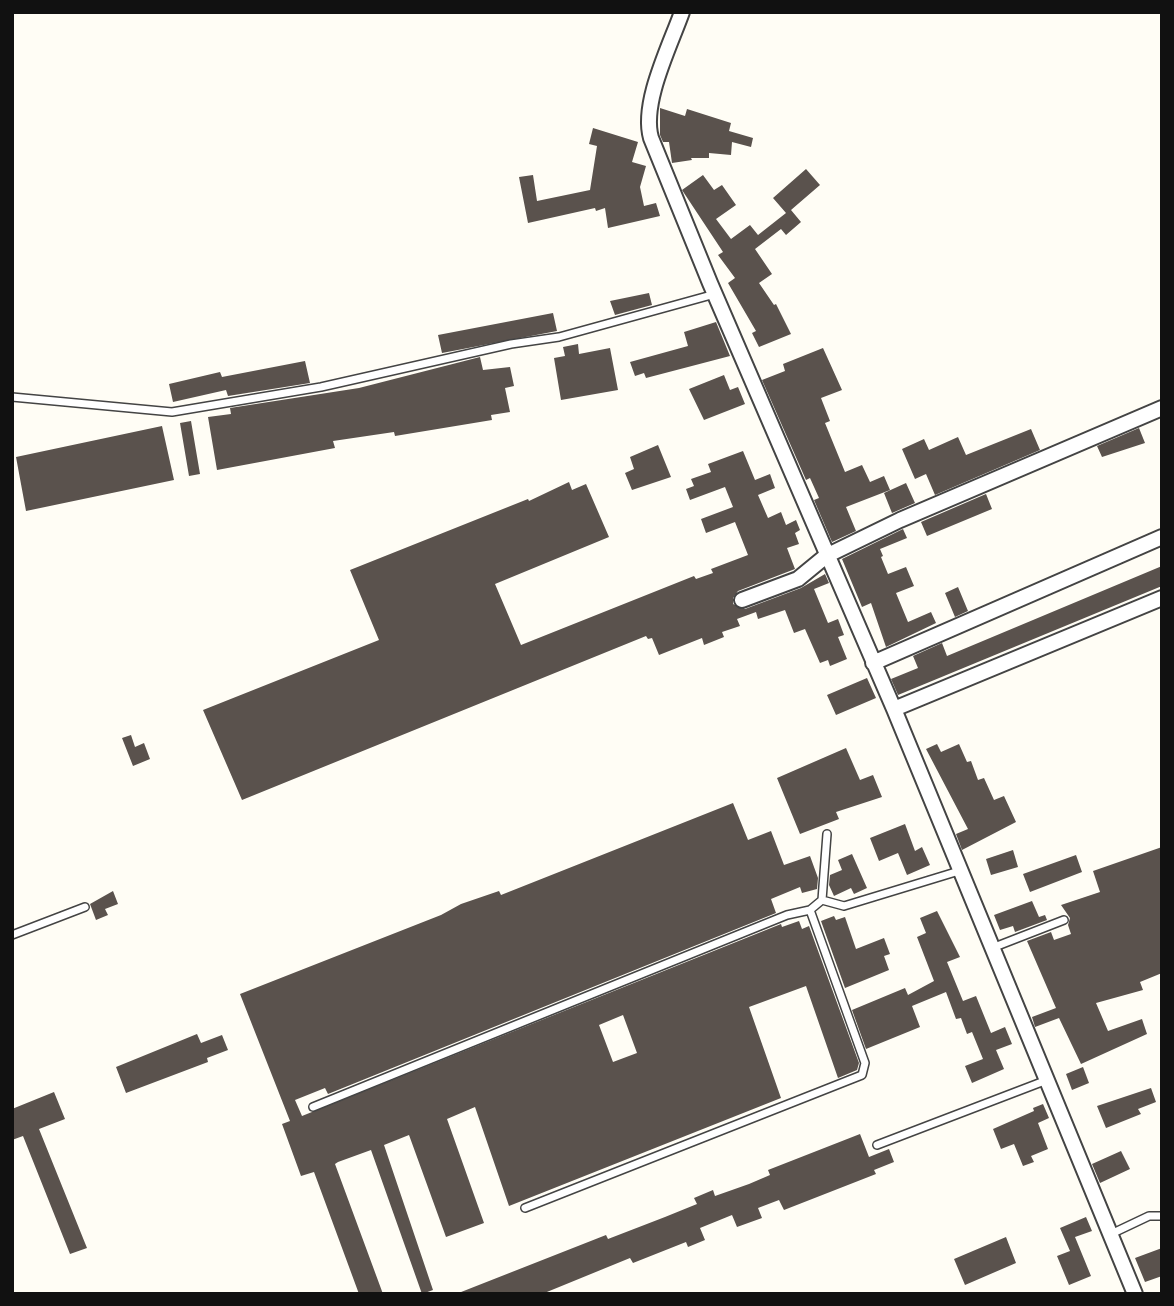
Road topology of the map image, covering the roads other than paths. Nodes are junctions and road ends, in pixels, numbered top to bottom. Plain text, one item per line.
1 (682, 12) edge
2 (715, 294) junction
3 (12, 397) edge
4 (1162, 408) edge
5 (1162, 537) edge
6 (826, 556) junction
7 (1162, 598) edge
8 (741, 600) dead end
9 (873, 663) junction
10 (894, 709) junction
11 (827, 834) dead end
12 (959, 871) junction
13 (822, 900) junction
14 (85, 907) dead end
15 (810, 910) junction
16 (1063, 920) dead end
17 (12, 935) edge
18 (992, 948) junction
19 (1048, 1080) junction
20 (313, 1107) dead end
21 (877, 1145) dead end
22 (525, 1208) dead end
23 (1162, 1216) edge
24 (1110, 1234) junction
25 (1135, 1294) edge

1 - 2 street
2 - 3 lane
2 - 6 street
4 - 6 street
5 - 9 street
6 - 8 street
6 - 9 street
7 - 10 street
9 - 10 street
10 - 12 street
11 - 13 lane
12 - 13 lane
12 - 18 street
13 - 15 lane
14 - 17 lane
15 - 20 lane
15 - 22 lane
16 - 18 lane
18 - 19 street
19 - 21 lane
19 - 24 street
23 - 24 lane
24 - 25 street

